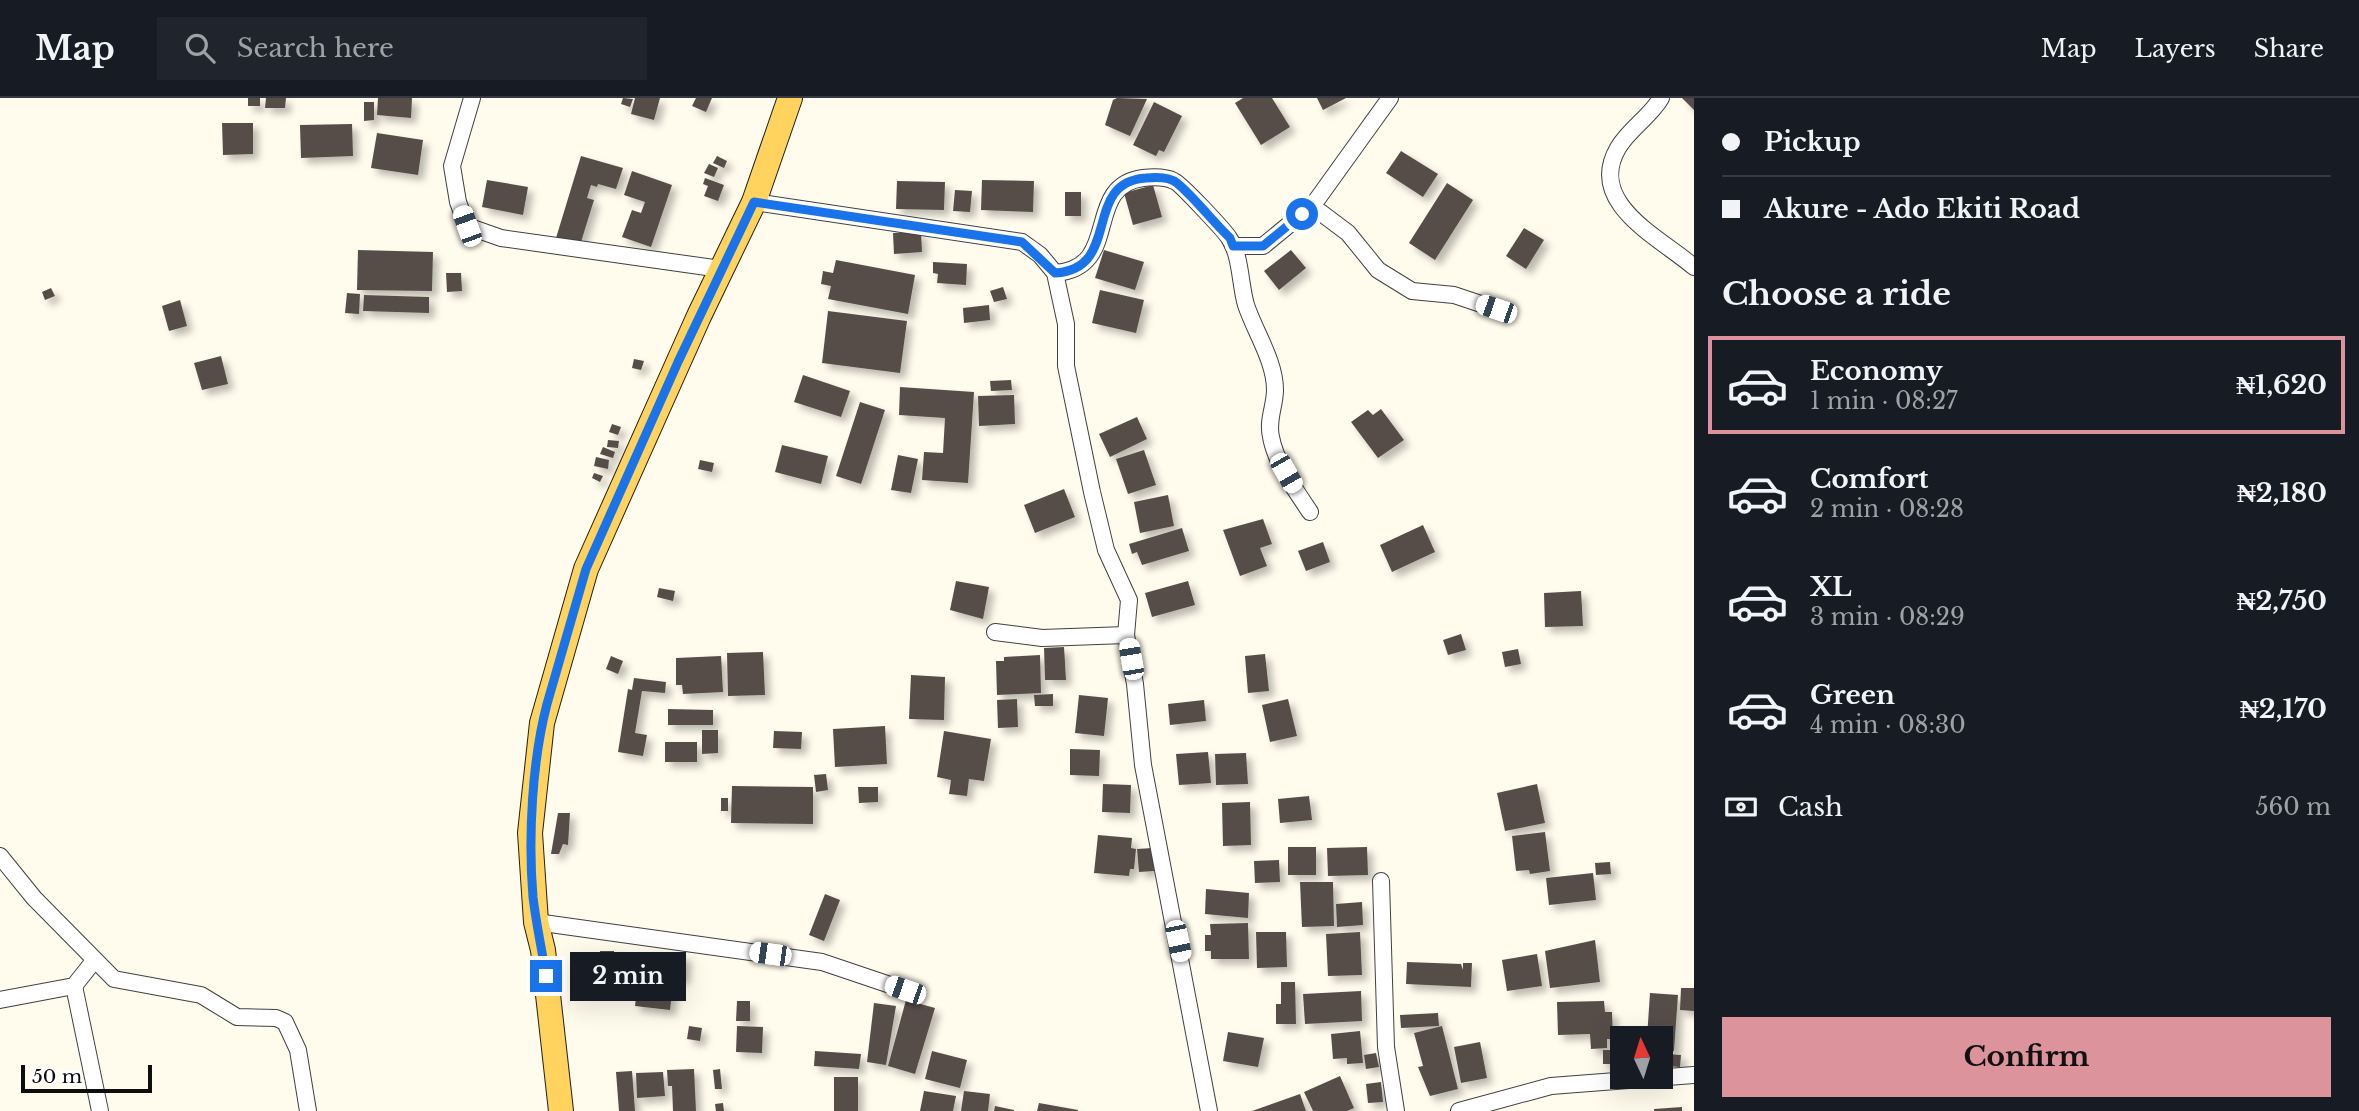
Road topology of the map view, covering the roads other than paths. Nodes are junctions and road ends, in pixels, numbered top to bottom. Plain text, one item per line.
1 (472, 98) edge
2 (790, 98) edge
3 (1390, 98) edge
4 (1661, 98) edge
5 (754, 202) junction
6 (1308, 212) junction
7 (1233, 246) junction
8 (1694, 267) edge
9 (721, 269) junction
10 (1055, 273) junction
11 (1496, 309) dead end
12 (1310, 512) dead end
13 (995, 632) dead end
14 (1126, 635) junction
15 (0, 856) edge
16 (1381, 881) dead end
17 (536, 922) junction
18 (93, 962) junction
19 (74, 986) junction
20 (905, 990) dead end
21 (0, 1000) edge
22 (1694, 1075) edge
23 (100, 1111) edge
24 (308, 1111) edge
25 (561, 1111) edge
26 (1209, 1111) edge
27 (1396, 1111) edge
28 (1460, 1111) edge

1 - 9 street
2 - 5 main road
3 - 6 street
4 - 8 street
5 - 9 main road
5 - 10 street
6 - 7 street
6 - 11 street
7 - 10 street
7 - 12 street
9 - 17 main road
10 - 14 street
13 - 14 street
14 - 26 street
15 - 18 street
16 - 27 street
17 - 20 street
17 - 25 main road
18 - 19 street
18 - 24 street
19 - 21 street
19 - 23 street
22 - 28 street

